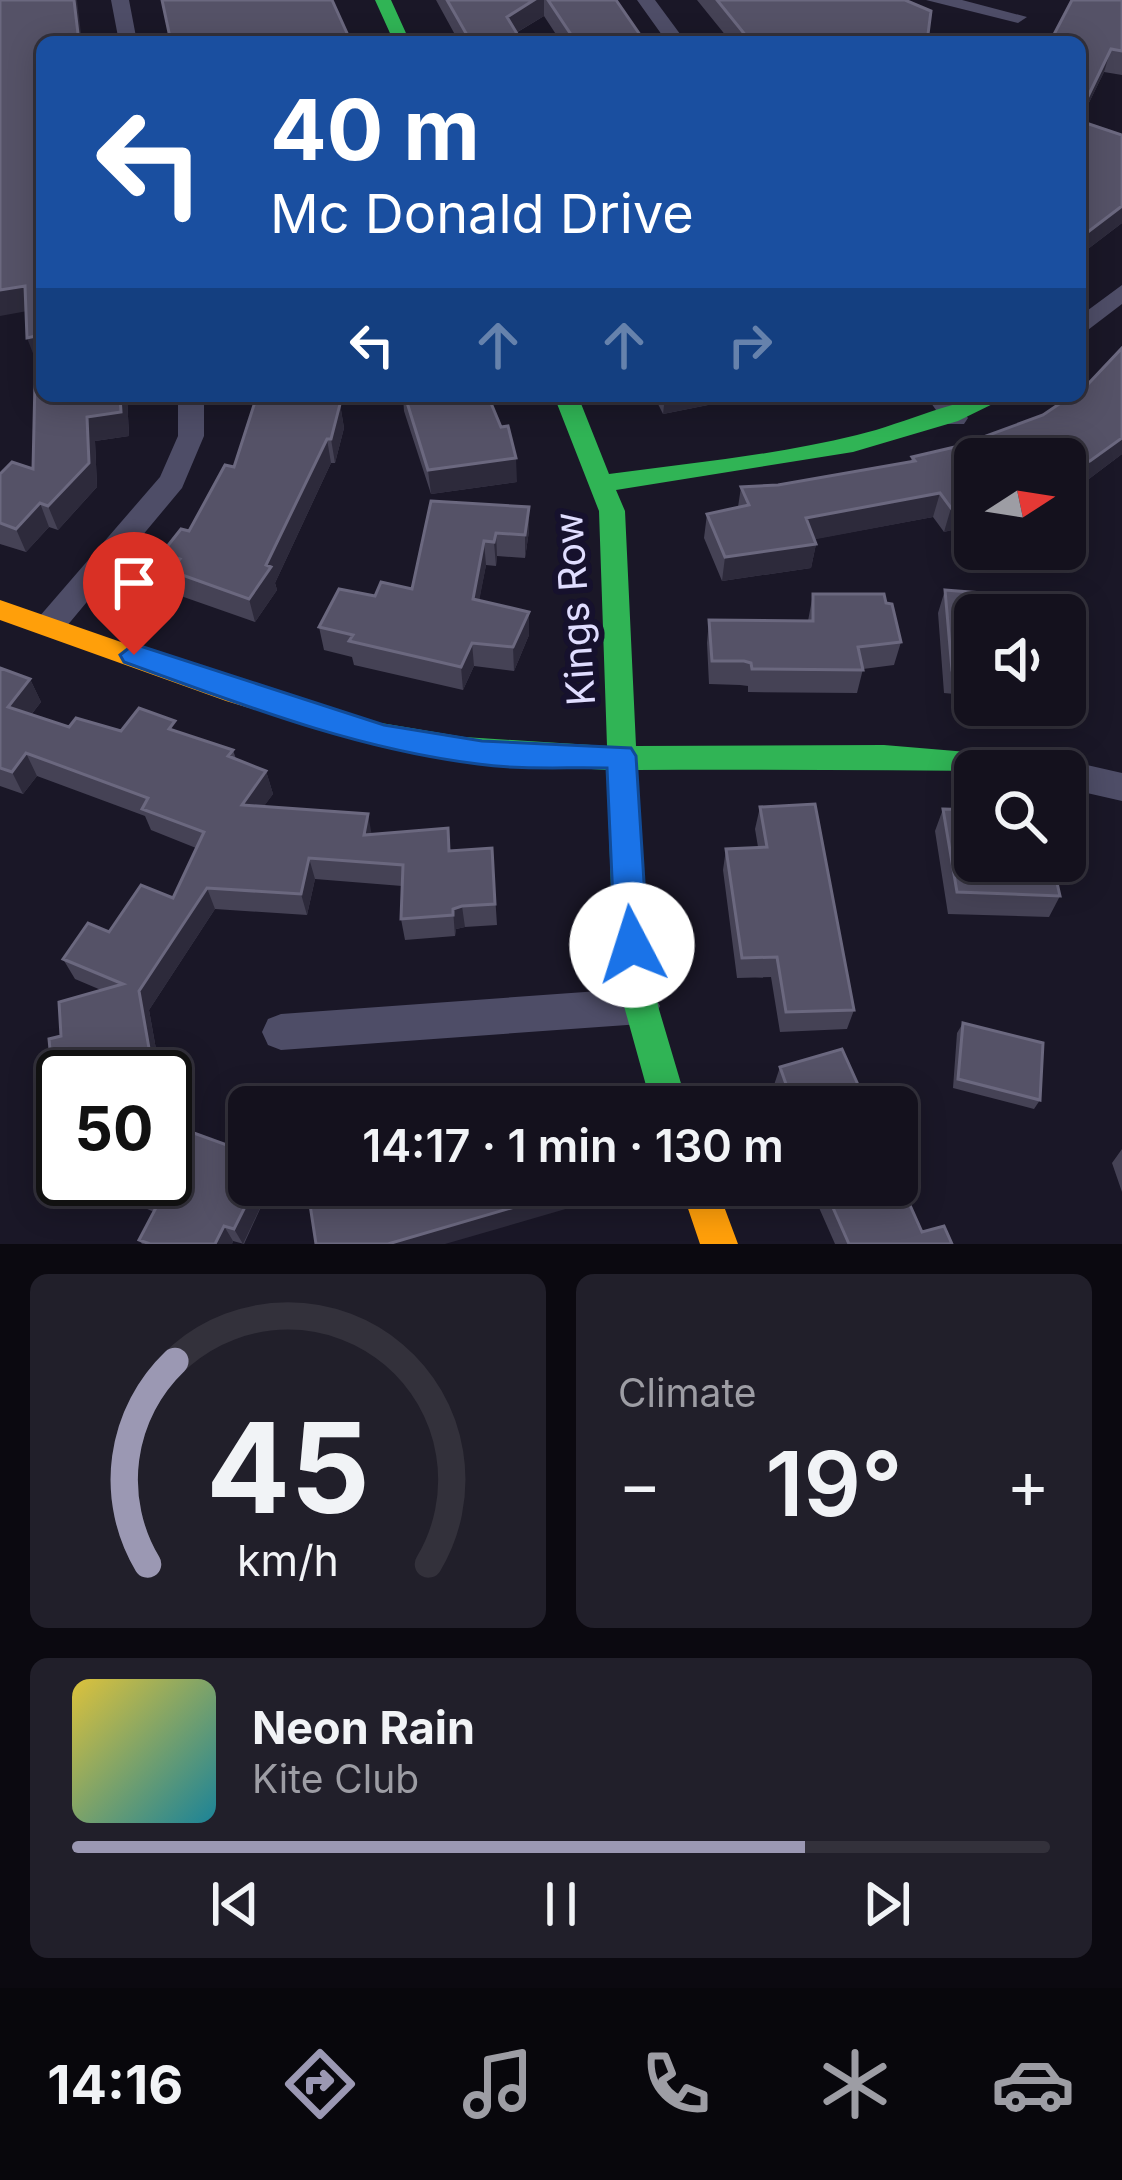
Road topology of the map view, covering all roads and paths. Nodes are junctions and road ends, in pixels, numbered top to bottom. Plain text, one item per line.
1 (121, 0) edge
2 (383, 0) edge
3 (646, 0) edge
4 (935, 0) edge
5 (1023, 9) edge
6 (127, 36) edge
7 (399, 36) edge
8 (673, 36) edge
9 (1007, 36) edge
10 (1122, 292) edge
11 (1086, 323) edge
12 (191, 402) edge
13 (569, 402) edge
14 (947, 407) edge
15 (603, 483) junction
16 (0, 610) edge
17 (50, 626) junction
18 (621, 756) junction
19 (954, 758) edge
20 (1086, 779) edge
21 (1122, 788) edge
22 (641, 1006) junction
23 (280, 1032) dead end
24 (664, 1086) edge
25 (705, 1206) edge
26 (718, 1244) edge

1 - 6 street
2 - 7 street
3 - 8 street
4 - 5 street
5 - 9 street
10 - 11 street
12 - 17 street
13 - 15 street, Kings Row
14 - 15 street
15 - 18 street, Kings Row
16 - 17 street
17 - 18 street
18 - 19 street
18 - 22 street, Kings Row
20 - 21 street
22 - 23 street
22 - 24 street, Kings Row
25 - 26 street

